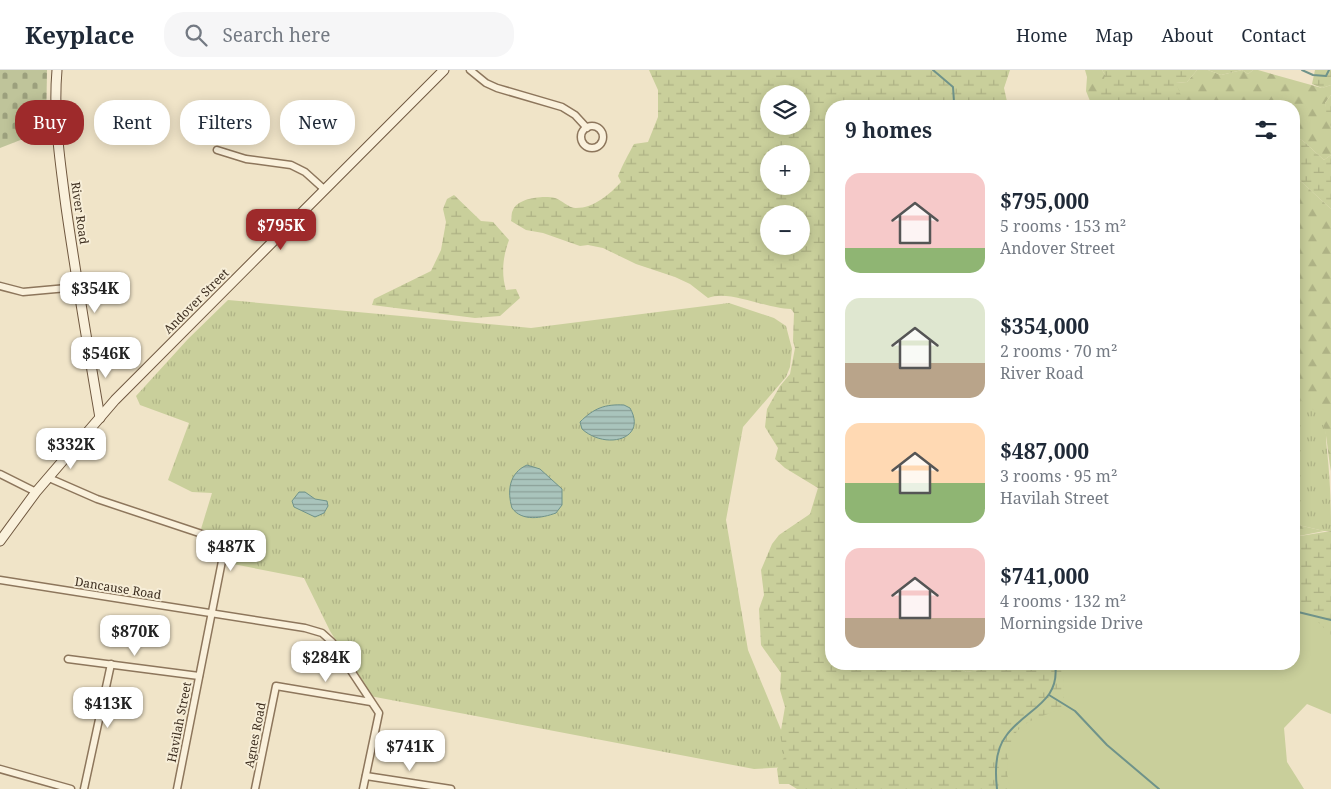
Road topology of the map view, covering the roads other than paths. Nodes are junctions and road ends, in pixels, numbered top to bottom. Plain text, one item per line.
1 (57, 70) edge
2 (444, 70) edge
3 (470, 70) edge
4 (587, 128) dead end
5 (217, 150) dead end
6 (325, 190) junction
7 (0, 286) edge
8 (78, 287) junction
9 (100, 418) junction
10 (0, 474) edge
11 (49, 478) junction
12 (36, 492) junction
13 (0, 541) edge
14 (0, 580) edge
15 (210, 614) junction
16 (68, 658) dead end
17 (111, 664) junction
18 (199, 676) junction
19 (371, 702) junction
20 (0, 769) edge
21 (366, 776) junction
22 (71, 789) edge
23 (84, 789) edge
24 (176, 789) edge
25 (255, 789) edge
26 (363, 789) edge
27 (451, 789) edge

1 - 8 main road, River Road
2 - 6 main road, Andover Street
3 - 4 street
5 - 6 street
6 - 9 main road, Andover Street
7 - 8 street
8 - 9 main road, River Road
9 - 11 main road, Andover Street
10 - 12 street
11 - 12 main road, Andover Street
11 - 15 street, Havilah Street
12 - 13 main road, Andover Street
14 - 15 street, Dancause Road
15 - 18 street, Havilah Street
15 - 19 street, Dancause Road
16 - 17 street
17 - 18 street
17 - 23 street
18 - 24 street, Havilah Street
19 - 21 street
19 - 25 street, Agnes Road
20 - 22 street
21 - 26 street
21 - 27 street

